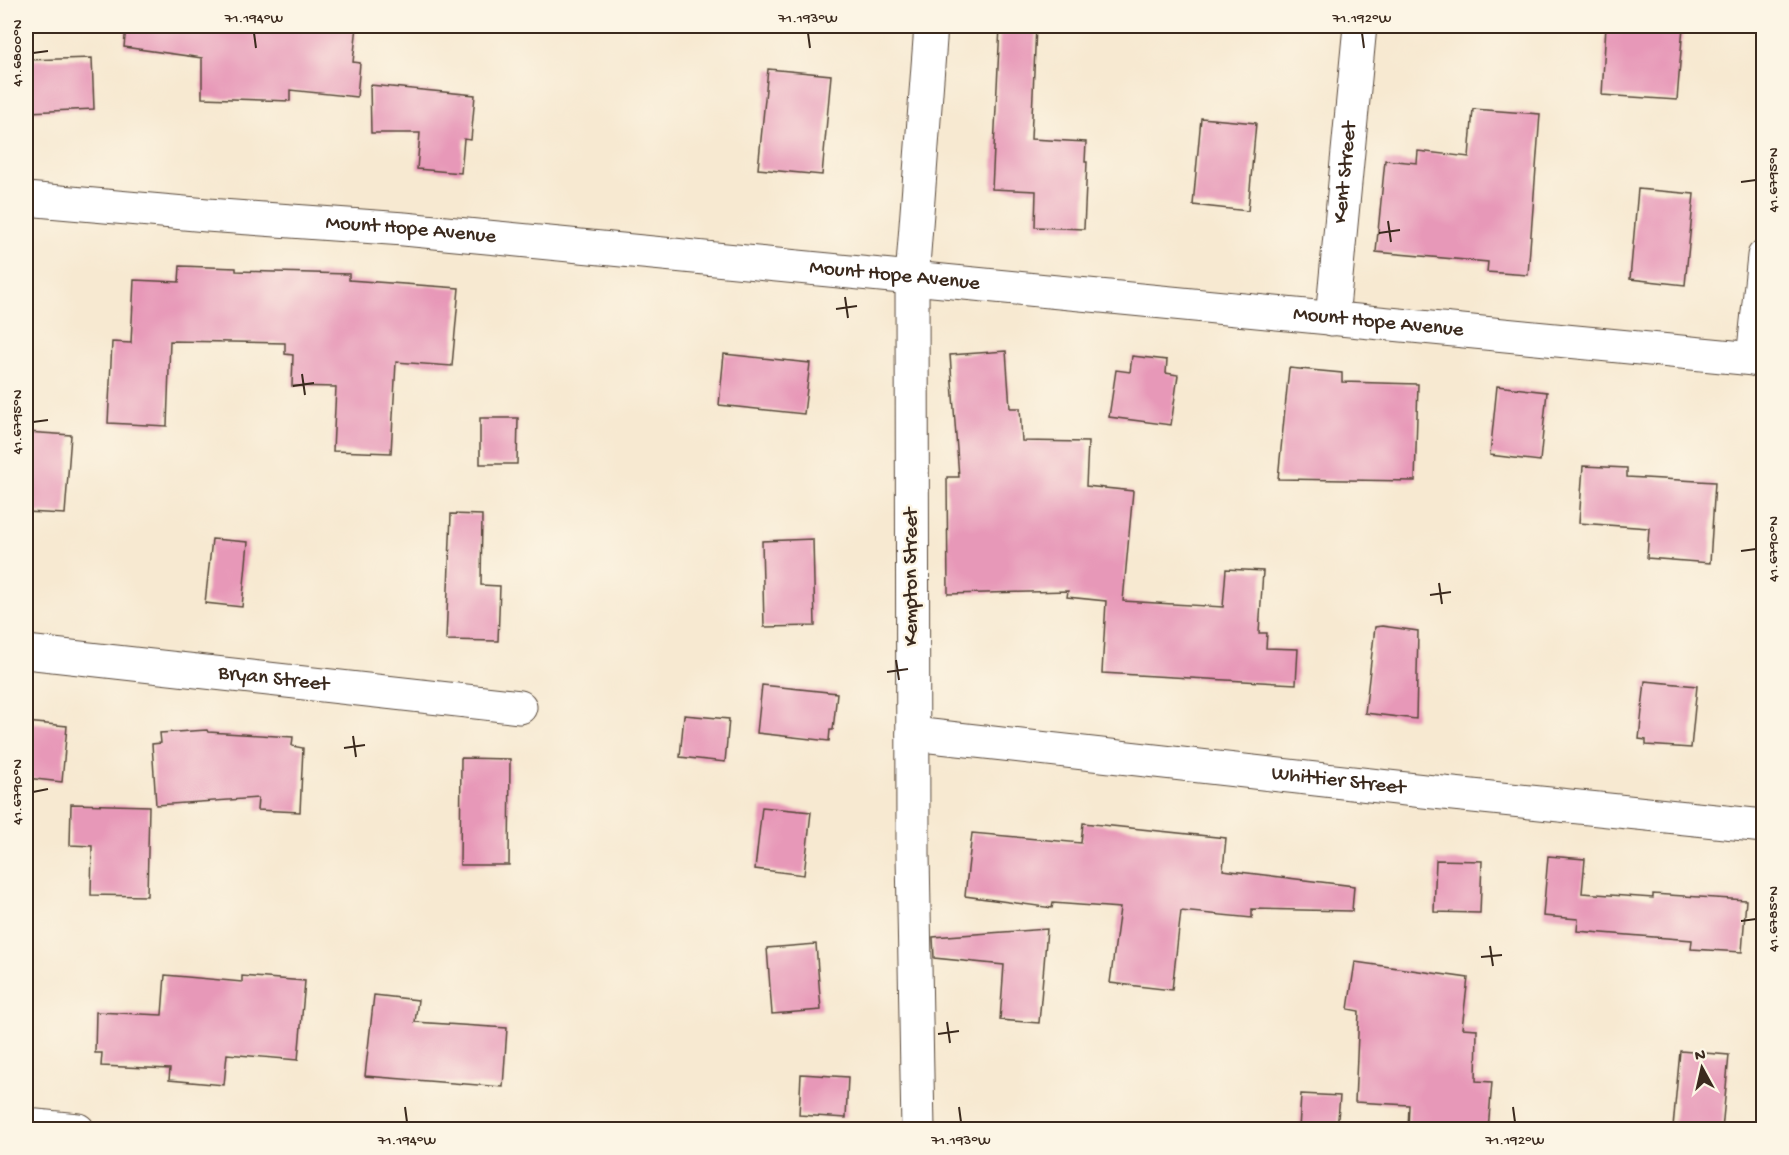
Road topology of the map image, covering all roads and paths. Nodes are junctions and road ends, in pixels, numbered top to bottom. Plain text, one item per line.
1 (931, 26) edge
2 (1360, 26) edge
3 (26, 199) edge
4 (1764, 256) edge
5 (912, 279) junction
6 (1332, 319) junction
7 (1758, 359) edge
8 (26, 652) edge
9 (520, 707) dead end
10 (913, 734) junction
11 (1764, 826) edge
12 (26, 1125) edge
13 (78, 1130) edge
14 (918, 1130) edge

1 - 5 street, Kempton Street
2 - 6 street, Kent Street
3 - 5 street, Mount Hope Avenue
4 - 7 street
5 - 6 street, Mount Hope Avenue
5 - 10 street, Kempton Street
6 - 7 street, Mount Hope Avenue
8 - 9 street, Bryan Street
10 - 11 street, Whittier Street
10 - 14 street, Kempton Street
12 - 13 street

